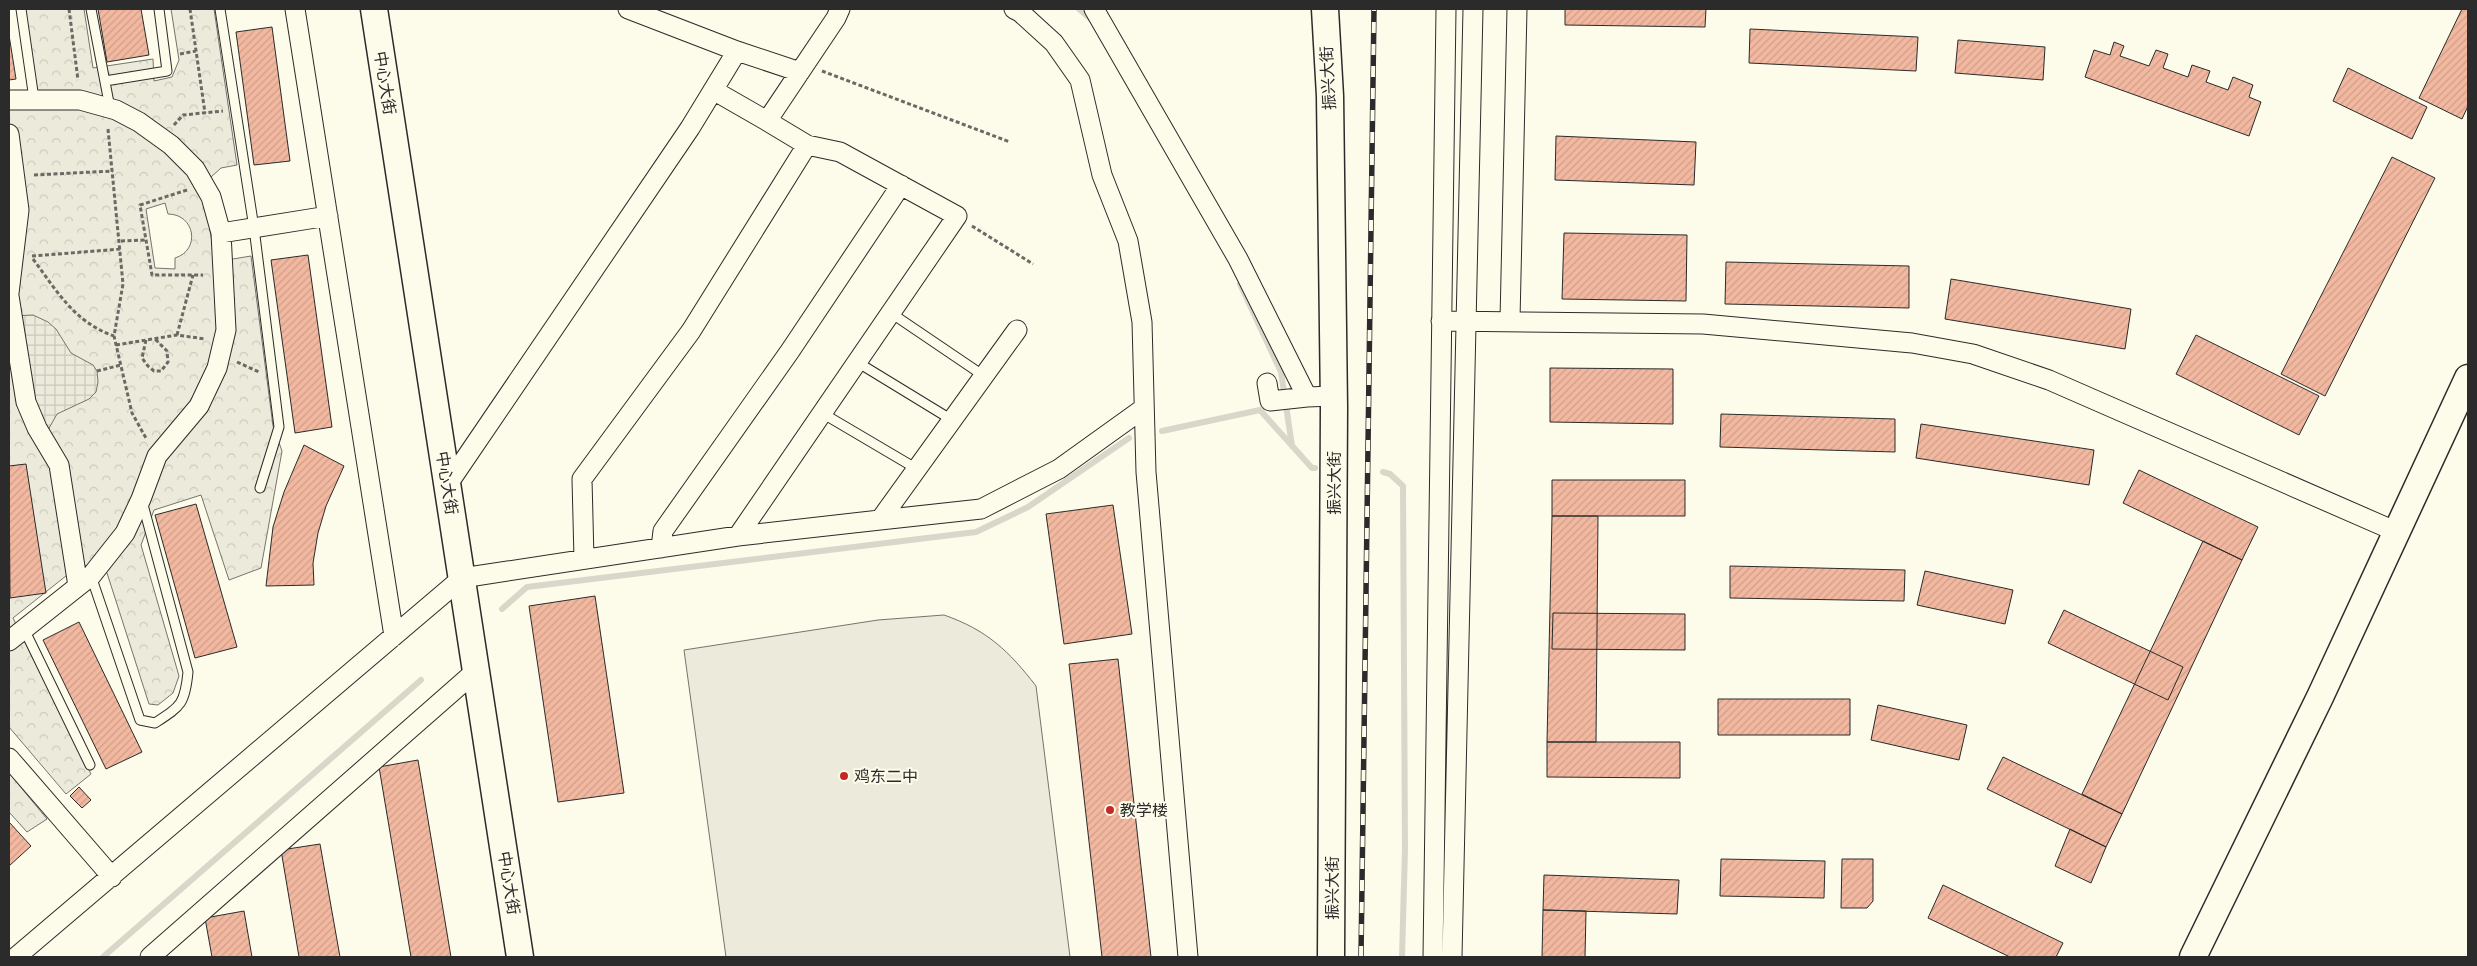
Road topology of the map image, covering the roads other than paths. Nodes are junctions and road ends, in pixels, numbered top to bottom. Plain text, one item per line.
1 (21, 9) edge
2 (91, 9) edge
3 (159, 9) edge
4 (220, 9) edge
5 (295, 9) edge
6 (374, 9) edge
7 (628, 9) edge
8 (840, 9) edge
9 (1094, 9) edge
10 (1325, 9) edge
11 (1446, 9) edge
12 (1473, 9) edge
13 (1517, 9) edge
14 (1019, 10) edge
15 (737, 51) junction
16 (803, 68) junction
17 (105, 81) junction
18 (713, 90) junction
19 (34, 99) junction
20 (9, 100) edge
21 (110, 108) junction
22 (767, 121) junction
23 (9, 134) edge
24 (807, 145) junction
25 (901, 186) junction
26 (328, 216) junction
27 (254, 228) junction
28 (221, 233) junction
29 (9, 295) edge
30 (891, 313) junction
31 (1510, 320) junction
32 (1441, 321) junction
33 (1017, 330) dead end
34 (857, 362) junction
35 (984, 376) junction
36 (2468, 378) edge
37 (1267, 383) dead end
38 (1334, 396) junction
39 (1307, 397) junction
40 (1144, 408) junction
41 (822, 413) junction
42 (952, 420) junction
43 (917, 469) junction
44 (448, 484) junction
45 (260, 488) dead end
46 (141, 499) junction
47 (880, 520) junction
48 (2396, 532) junction
49 (738, 536) junction
50 (661, 548) junction
51 (584, 559) junction
52 (462, 578) junction
53 (85, 581) junction
54 (16, 635) edge
55 (394, 636) junction
56 (477, 670) junction
57 (9, 758) edge
58 (90, 765) dead end
59 (112, 877) junction
60 (170, 949) edge
61 (16, 957) edge
62 (150, 957) edge
63 (520, 957) edge
64 (1188, 957) edge
65 (1331, 957) edge
66 (1432, 957) edge
67 (1452, 957) edge
68 (2193, 957) edge

1 - 19 lane
2 - 17 lane
3 - 17 lane
4 - 27 lane
5 - 26 street
6 - 44 street, 中心大街
7 - 15 street
8 - 16 street
9 - 39 street
10 - 38 street, 振兴大街
11 - 32 street
12 - 67 street
13 - 31 street
14 - 40 street
15 - 16 street
15 - 18 street
16 - 22 street
17 - 21 lane
18 - 22 street
18 - 44 street
19 - 20 street
19 - 21 street
21 - 28 street
22 - 24 street
23 - 29 street
24 - 25 street
24 - 51 street
25 - 30 street
25 - 50 street
26 - 27 street
26 - 55 street
27 - 28 street
27 - 45 lane
28 - 46 street
29 - 53 street
30 - 34 street
30 - 35 lane
31 - 32 street
31 - 48 street
32 - 66 street
33 - 35 street
34 - 41 street
34 - 42 lane
35 - 42 street
36 - 48 street
37 - 39 street
38 - 39 street
38 - 65 street, 振兴大街
40 - 47 street
40 - 64 street
41 - 43 lane
41 - 49 street
42 - 43 street
43 - 47 street
44 - 52 street, 中心大街
46 - 53 street
46 - 53 lane
47 - 49 street
48 - 68 street
49 - 50 street
50 - 51 street
51 - 52 street
52 - 55 street
52 - 56 street, 中心大街
53 - 54 street
54 - 58 lane
55 - 59 street
56 - 60 street
56 - 63 street, 中心大街
57 - 59 street
59 - 61 street
60 - 62 street

